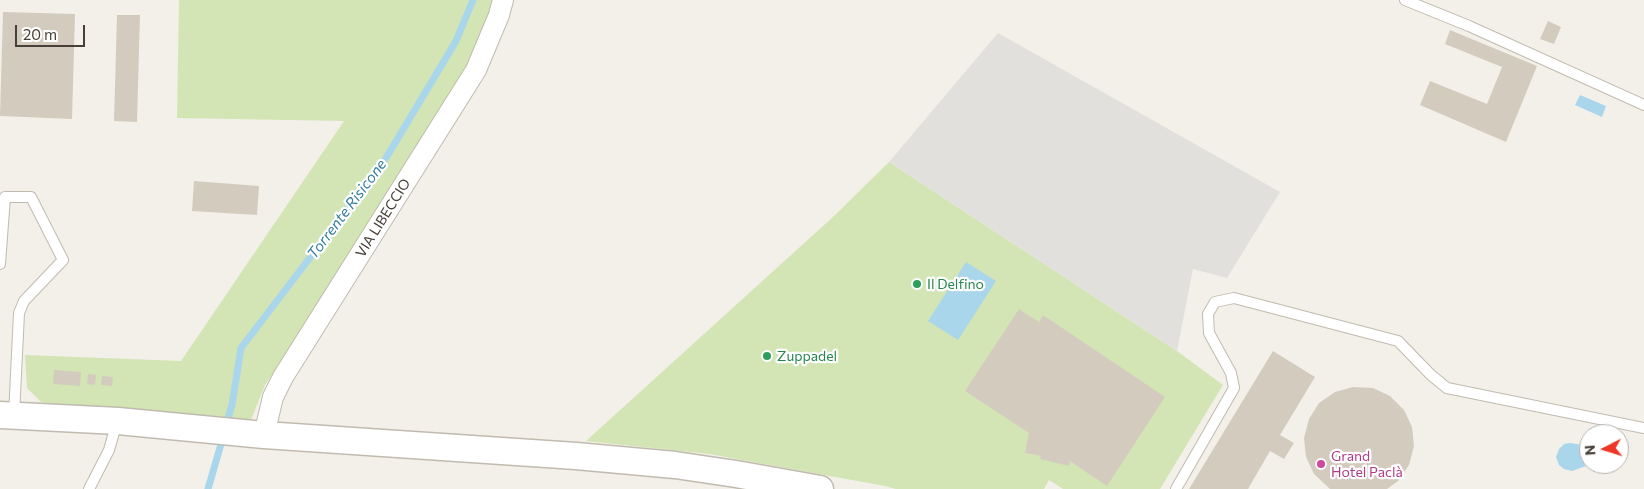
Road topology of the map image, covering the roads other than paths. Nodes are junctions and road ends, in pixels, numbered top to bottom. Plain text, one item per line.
1 (503, 0) edge
2 (1405, 0) edge
3 (1644, 105) edge
4 (0, 264) edge
5 (7, 415) edge
6 (118, 421) junction
7 (1644, 428) edge
8 (264, 435) junction
9 (89, 489) edge
10 (820, 489) edge
11 (1176, 489) edge

1 - 8 street, VIA LIBECCIO
2 - 3 lane
4 - 5 lane
5 - 6 street
6 - 8 street
6 - 9 lane
7 - 11 lane
8 - 10 street

